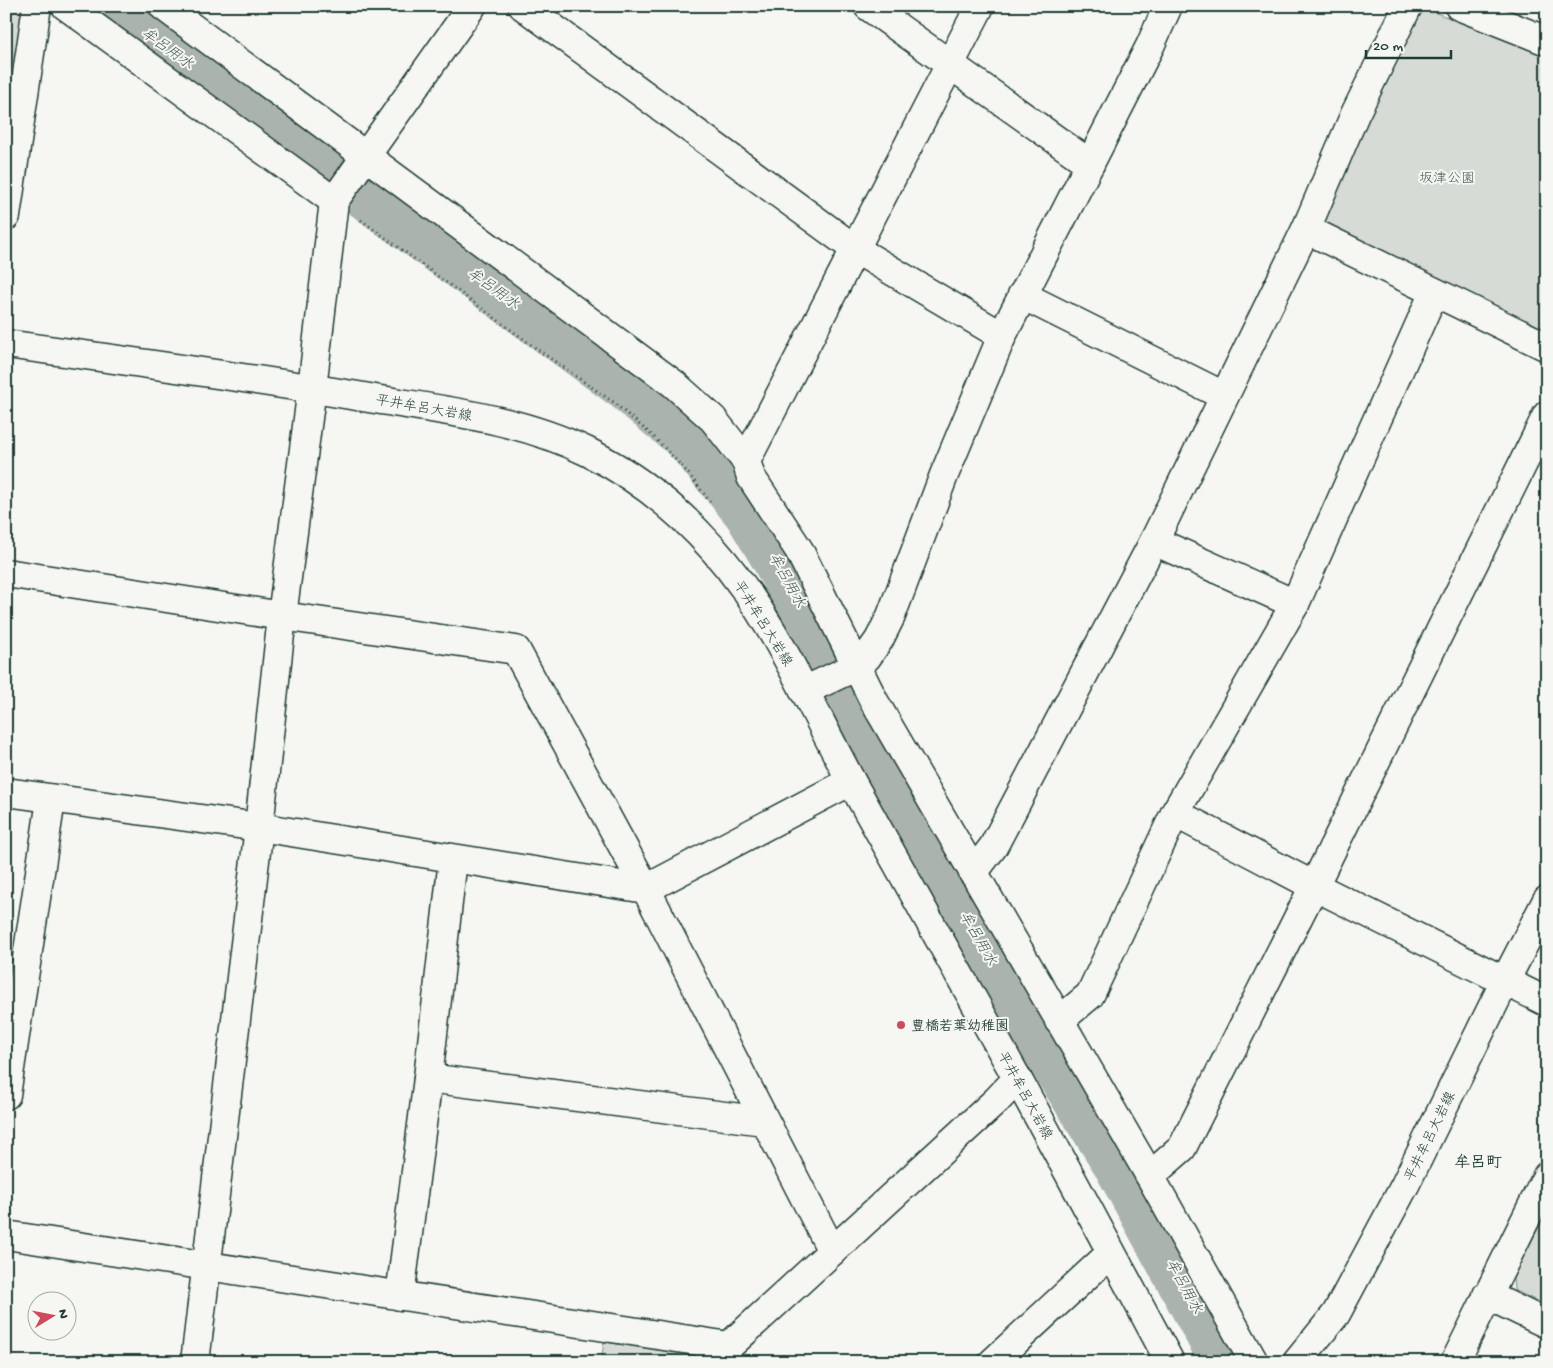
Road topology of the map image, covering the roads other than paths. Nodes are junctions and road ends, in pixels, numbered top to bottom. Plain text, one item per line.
1 (37, 6) edge
2 (66, 6) edge
3 (163, 6) edge
4 (472, 6) edge
5 (523, 6) edge
6 (868, 6) edge
7 (980, 6) edge
8 (1168, 6) edge
9 (1408, 6) edge
10 (1459, 6) edge
11 (1547, 41) edge
12 (950, 64) junction
13 (365, 157) junction
14 (1090, 164) junction
15 (334, 201) junction
16 (6, 216) edge
17 (1306, 229) junction
18 (855, 249) junction
19 (1434, 292) junction
20 (1022, 295) junction
21 (1002, 336) junction
22 (6, 344) edge
23 (1547, 347) edge
24 (312, 388) junction
25 (1224, 396) junction
26 (1547, 415) edge
27 (746, 461) junction
28 (1154, 541) junction
29 (6, 573) edge
30 (1295, 604) junction
31 (282, 616) junction
32 (834, 677) junction
33 (851, 781) junction
34 (6, 792) edge
35 (51, 800) junction
36 (1174, 813) junction
37 (259, 827) junction
38 (453, 859) junction
39 (973, 872) junction
40 (1314, 886) junction
41 (646, 889) junction
42 (1547, 900) edge
43 (1505, 981) junction
44 (1547, 1002) edge
45 (1058, 1021) junction
46 (428, 1078) junction
47 (1017, 1079) junction
48 (6, 1095) edge
49 (764, 1121) junction
50 (1150, 1176) junction
51 (1547, 1176) edge
52 (6, 1235) edge
53 (832, 1251) junction
54 (1111, 1253) junction
55 (206, 1265) junction
56 (1488, 1295) junction
57 (400, 1296) junction
58 (1547, 1324) edge
59 (195, 1362) edge
60 (993, 1362) edge
61 (1170, 1362) edge
62 (1254, 1362) edge
63 (1297, 1362) edge
64 (1456, 1362) edge

1 - 16 street
2 - 15 street
3 - 13 street
4 - 13 street
5 - 18 street
6 - 12 street
7 - 12 street
8 - 14 street
9 - 17 street
10 - 11 street
12 - 14 street
12 - 18 street
13 - 15 street
13 - 27 street
14 - 20 street
15 - 24 street
17 - 19 street
17 - 25 street
18 - 21 street
18 - 27 street
19 - 23 street
19 - 30 street
20 - 21 street
20 - 25 street
21 - 32 street
22 - 24 street, 平井牟呂大岩線
24 - 31 street
24 - 32 street, 平井牟呂大岩線
25 - 28 street
26 - 40 street
27 - 32 street
28 - 30 street
28 - 39 street
29 - 31 street
30 - 36 street
31 - 37 street
31 - 41 street
32 - 33 street, 平井牟呂大岩線
32 - 39 street
33 - 41 street
33 - 47 street, 平井牟呂大岩線
34 - 35 street
35 - 37 street
35 - 48 street
36 - 40 street
36 - 45 street
37 - 38 street
37 - 55 street
38 - 41 street
38 - 46 street
39 - 45 street
40 - 43 street
40 - 50 street
41 - 49 street
42 - 43 street, 平井牟呂大岩線
43 - 44 street
43 - 63 street, 平井牟呂大岩線
45 - 50 street
46 - 49 street
46 - 57 street
47 - 53 street
47 - 54 street, 平井牟呂大岩線
49 - 53 street
50 - 62 street
51 - 56 street
52 - 55 street
53 - 57 street
54 - 60 street
54 - 61 street, 平井牟呂大岩線
55 - 57 street
55 - 59 street
56 - 58 street
56 - 64 street

